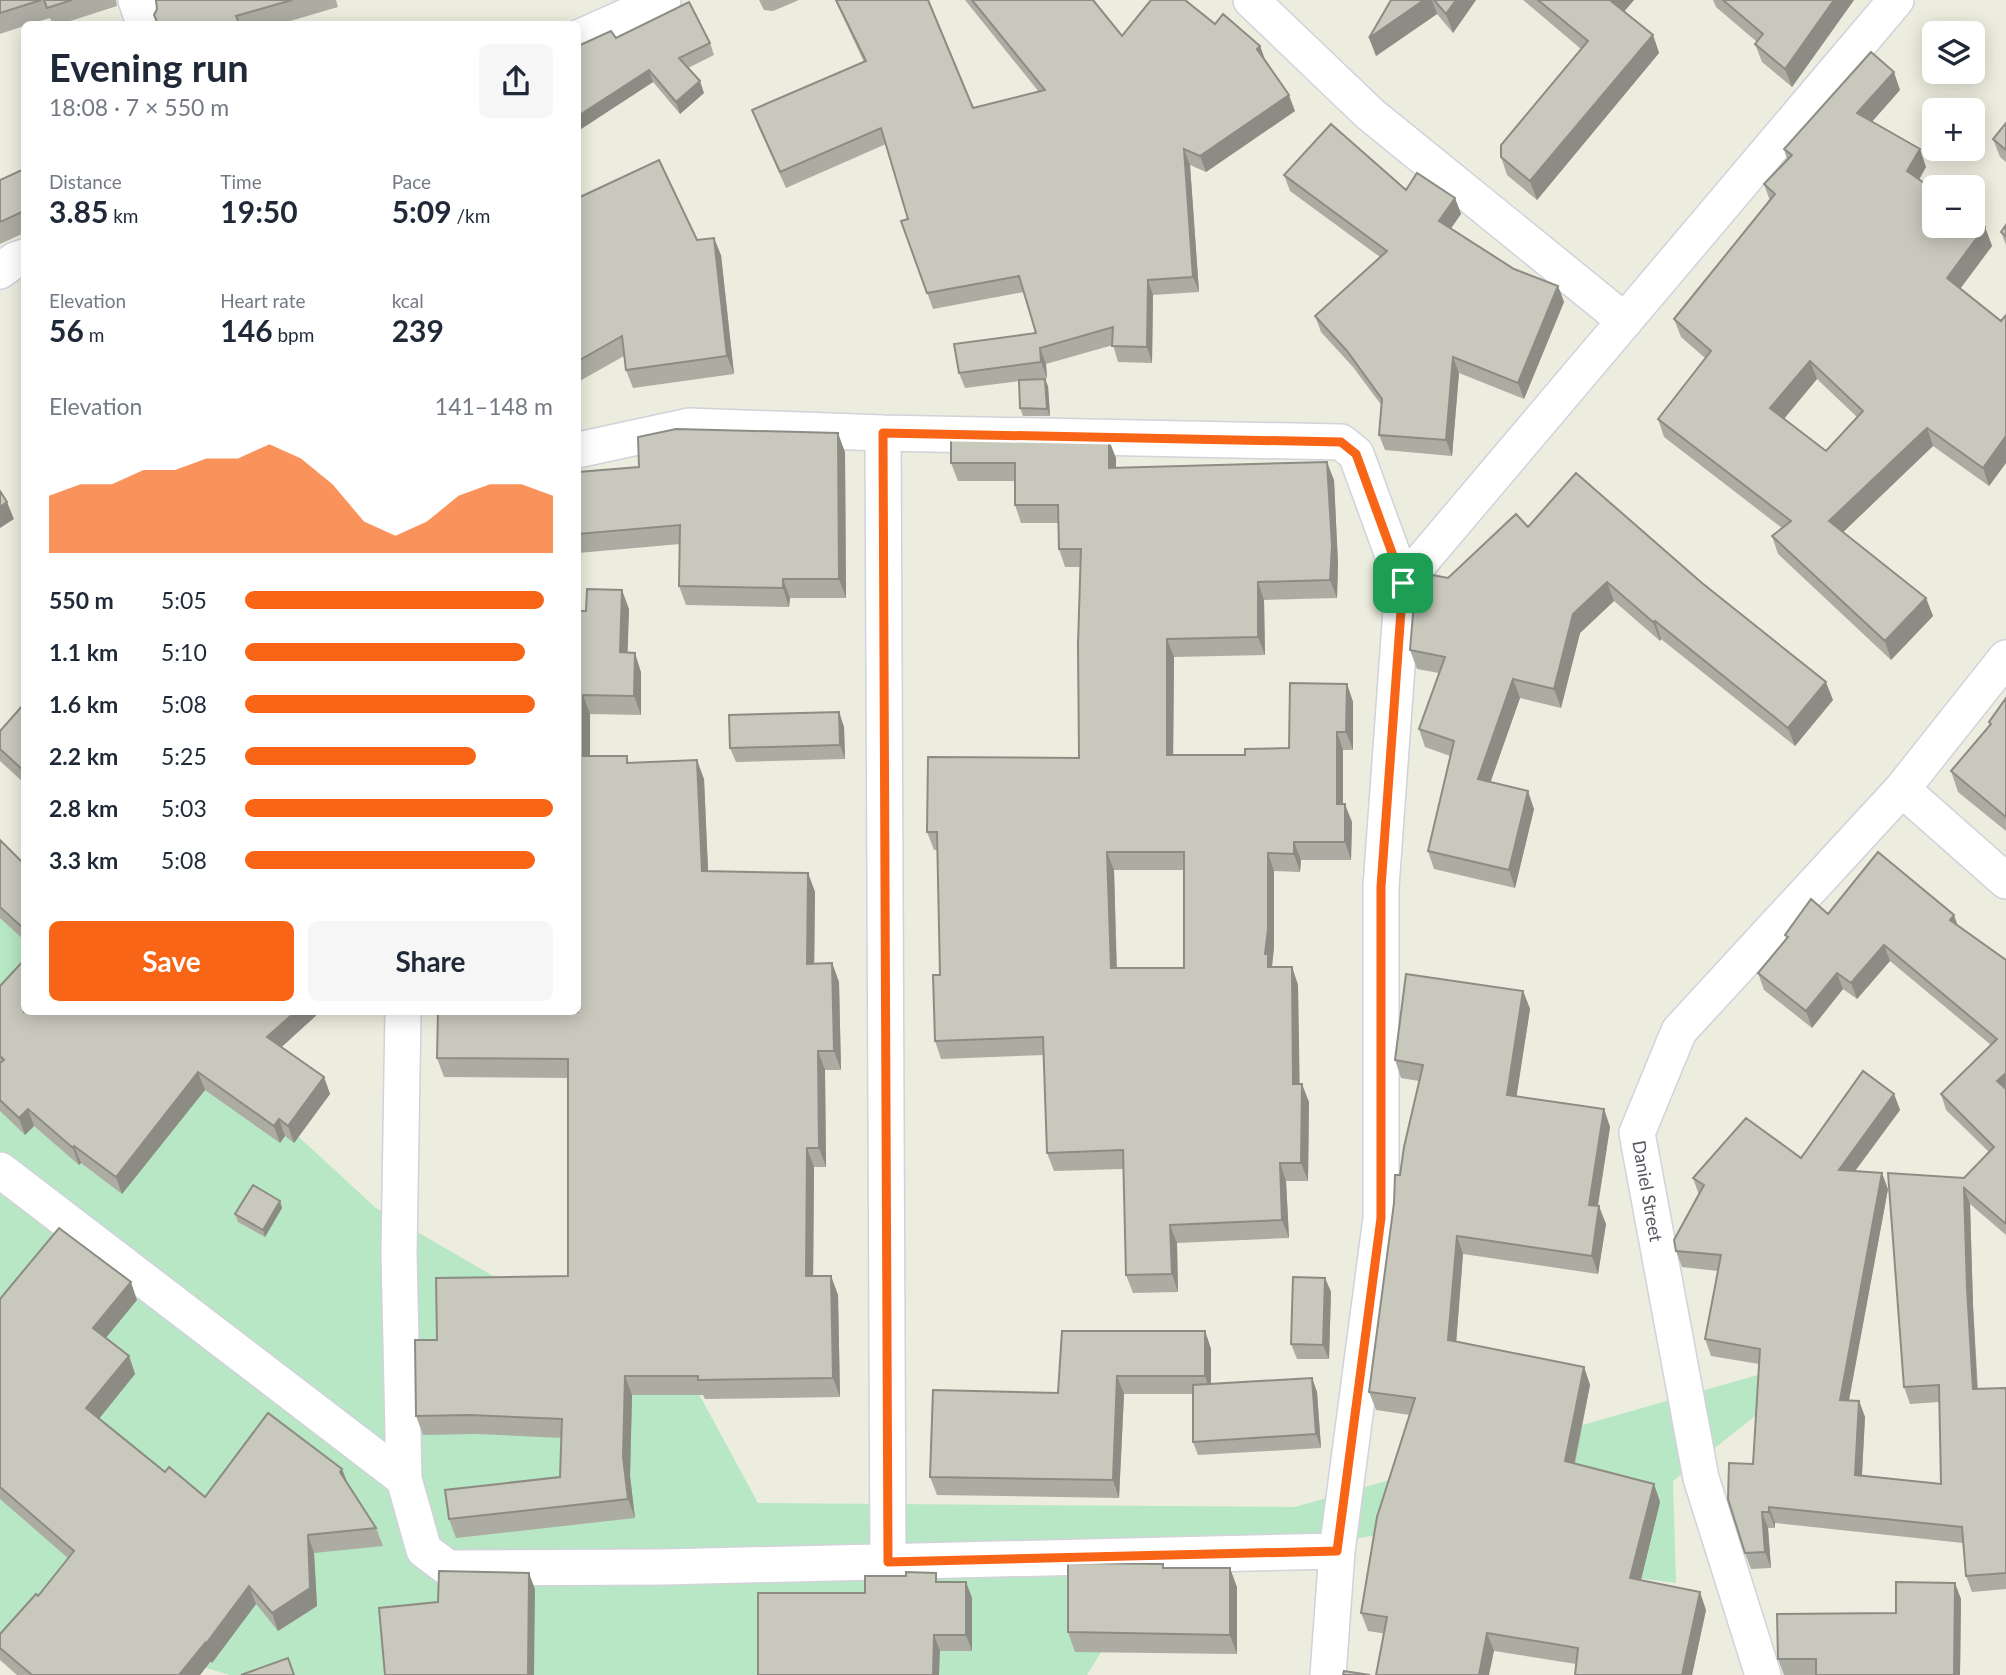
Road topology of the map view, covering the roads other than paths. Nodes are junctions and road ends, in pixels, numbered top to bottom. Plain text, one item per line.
1 (136, 0) edge
2 (663, 0) edge
3 (1251, 0) edge
4 (1896, 0) edge
5 (143, 21) edge
6 (581, 37) edge
7 (21, 258) edge
8 (0, 271) edge
9 (1625, 321) junction
10 (883, 433) junction
11 (581, 449) edge
12 (1403, 583) junction
13 (2006, 657) edge
14 (1902, 789) junction
15 (2006, 881) edge
16 (403, 1015) edge
17 (0, 1170) edge
18 (404, 1479) junction
19 (1337, 1551) junction
20 (888, 1562) junction
21 (1328, 1675) edge
22 (1763, 1675) edge

1 - 5 street
2 - 6 street
3 - 9 street
4 - 9 street
7 - 8 street
9 - 12 street
10 - 11 street
10 - 12 street
10 - 20 street
12 - 19 street
13 - 14 street, Daniel Street
14 - 15 street
14 - 22 street, Daniel Street
16 - 18 street
17 - 18 street
18 - 20 street
19 - 20 street
19 - 21 street

